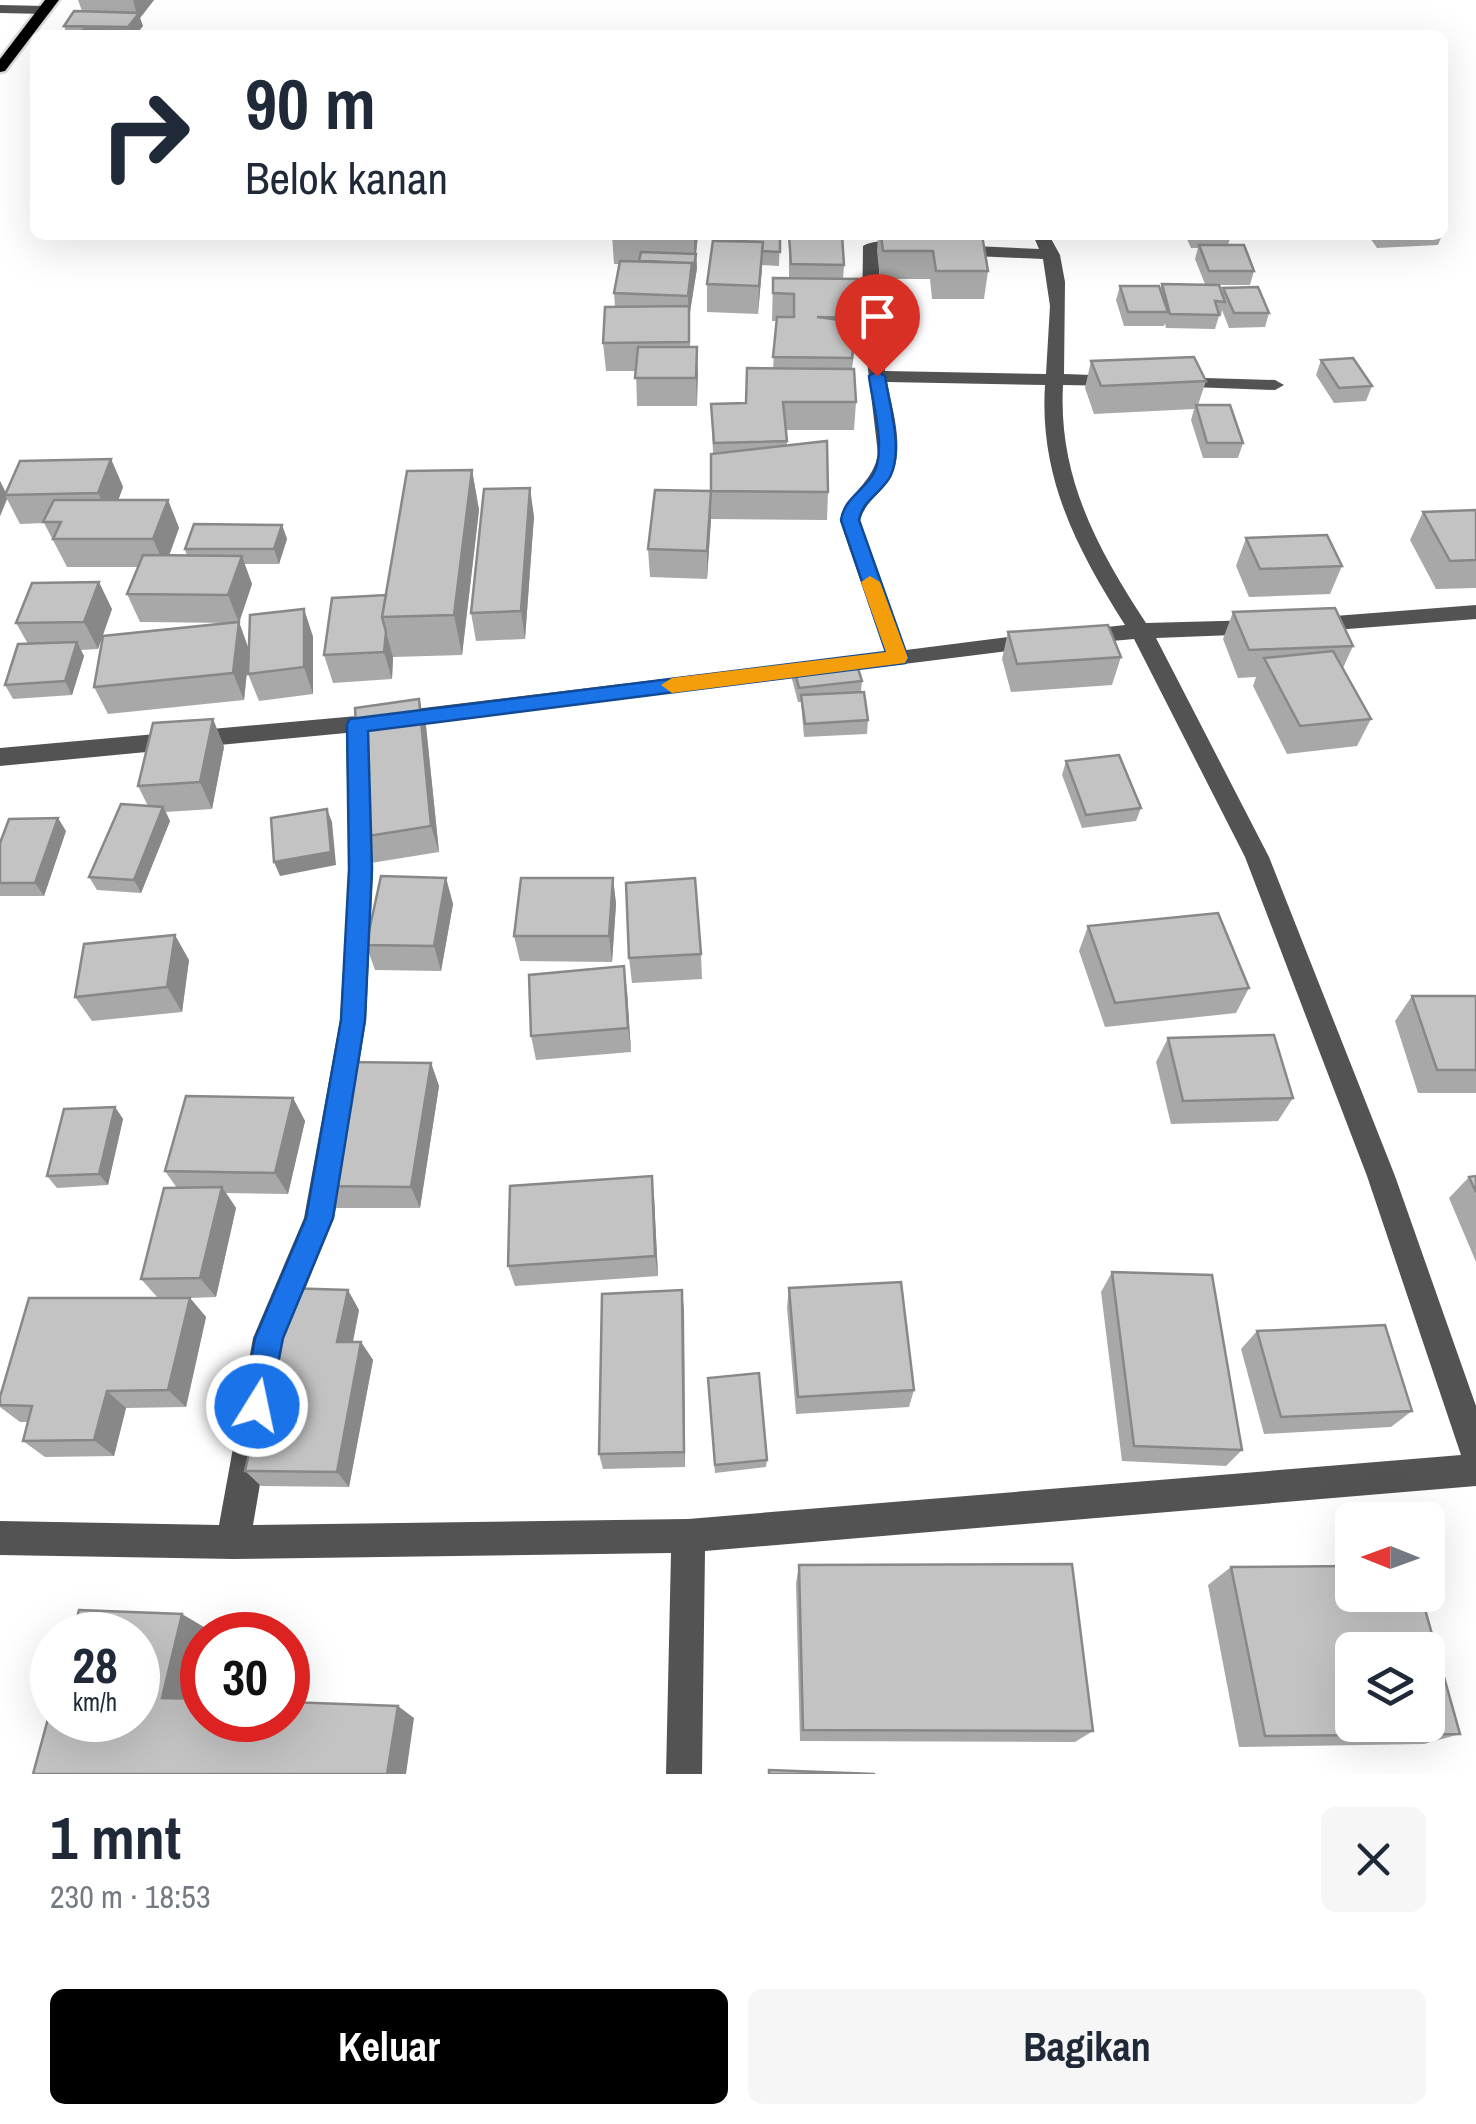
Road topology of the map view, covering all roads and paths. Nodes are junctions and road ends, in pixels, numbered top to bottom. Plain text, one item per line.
1 (48, 5) edge
2 (0, 9) edge
3 (0, 68) edge
4 (870, 240) edge
5 (1044, 240) edge
6 (1052, 255) junction
7 (877, 376) junction
8 (1056, 379) junction
9 (1275, 385) dead end
10 (1476, 612) edge
11 (1140, 631) junction
12 (898, 658) junction
13 (357, 724) junction
14 (0, 757) edge
15 (1476, 1452) edge
16 (1476, 1470) edge
17 (688, 1536) junction
18 (0, 1538) edge
19 (233, 1542) junction
20 (684, 1774) edge

1 - 2 street
1 - 3 main road
4 - 6 street
4 - 7 street
5 - 6 street
6 - 8 street
7 - 8 street
7 - 12 street
8 - 9 street
8 - 11 street
10 - 11 street
11 - 12 street
11 - 15 street
12 - 13 street
13 - 14 street
13 - 19 street
16 - 17 street
17 - 19 street
17 - 20 street
18 - 19 street

